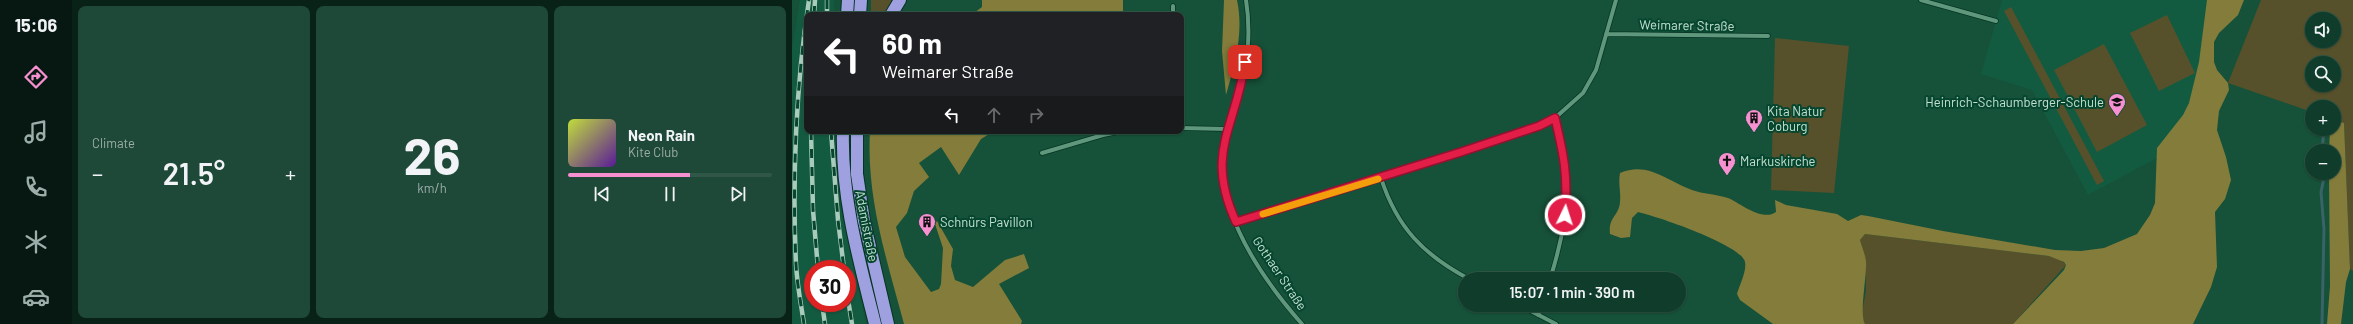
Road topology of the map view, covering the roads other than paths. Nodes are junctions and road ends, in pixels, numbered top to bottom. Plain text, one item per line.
1 (848, 0) edge
2 (861, 0) edge
3 (900, 0) edge
4 (1246, 0) edge
5 (1616, 0) edge
6 (1922, 0) edge
7 (1173, 6) dead end
8 (847, 12) edge
9 (860, 12) edge
10 (892, 12) edge
11 (1173, 12) edge
12 (1996, 22) dead end
13 (1606, 34) junction
14 (1768, 36) dead end
15 (1555, 118) junction
16 (1184, 128) edge
17 (1226, 129) junction
18 (843, 134) edge
19 (857, 134) edge
20 (1108, 134) edge
21 (1042, 153) dead end
22 (1381, 178) junction
23 (1236, 222) junction
24 (1458, 272) edge
25 (1552, 272) edge
26 (1532, 312) edge
27 (1539, 312) edge
28 (1538, 315) junction
29 (875, 324) edge
30 (888, 324) edge
31 (1302, 324) edge
32 (1556, 324) edge

1 - 8 highway
2 - 9 highway
3 - 10 highway
4 - 17 street, Gothaer Straße
5 - 13 street
6 - 12 street
7 - 11 street
13 - 14 street, Weimarer Straße
13 - 15 street
15 - 22 street
15 - 25 street
16 - 17 street
17 - 23 street, Gothaer Straße
18 - 29 highway, Adamistraße
19 - 30 highway, Adamistraße
20 - 21 street
22 - 23 street
22 - 24 street
23 - 31 street, Gothaer Straße
26 - 28 street
27 - 28 street
28 - 32 street

